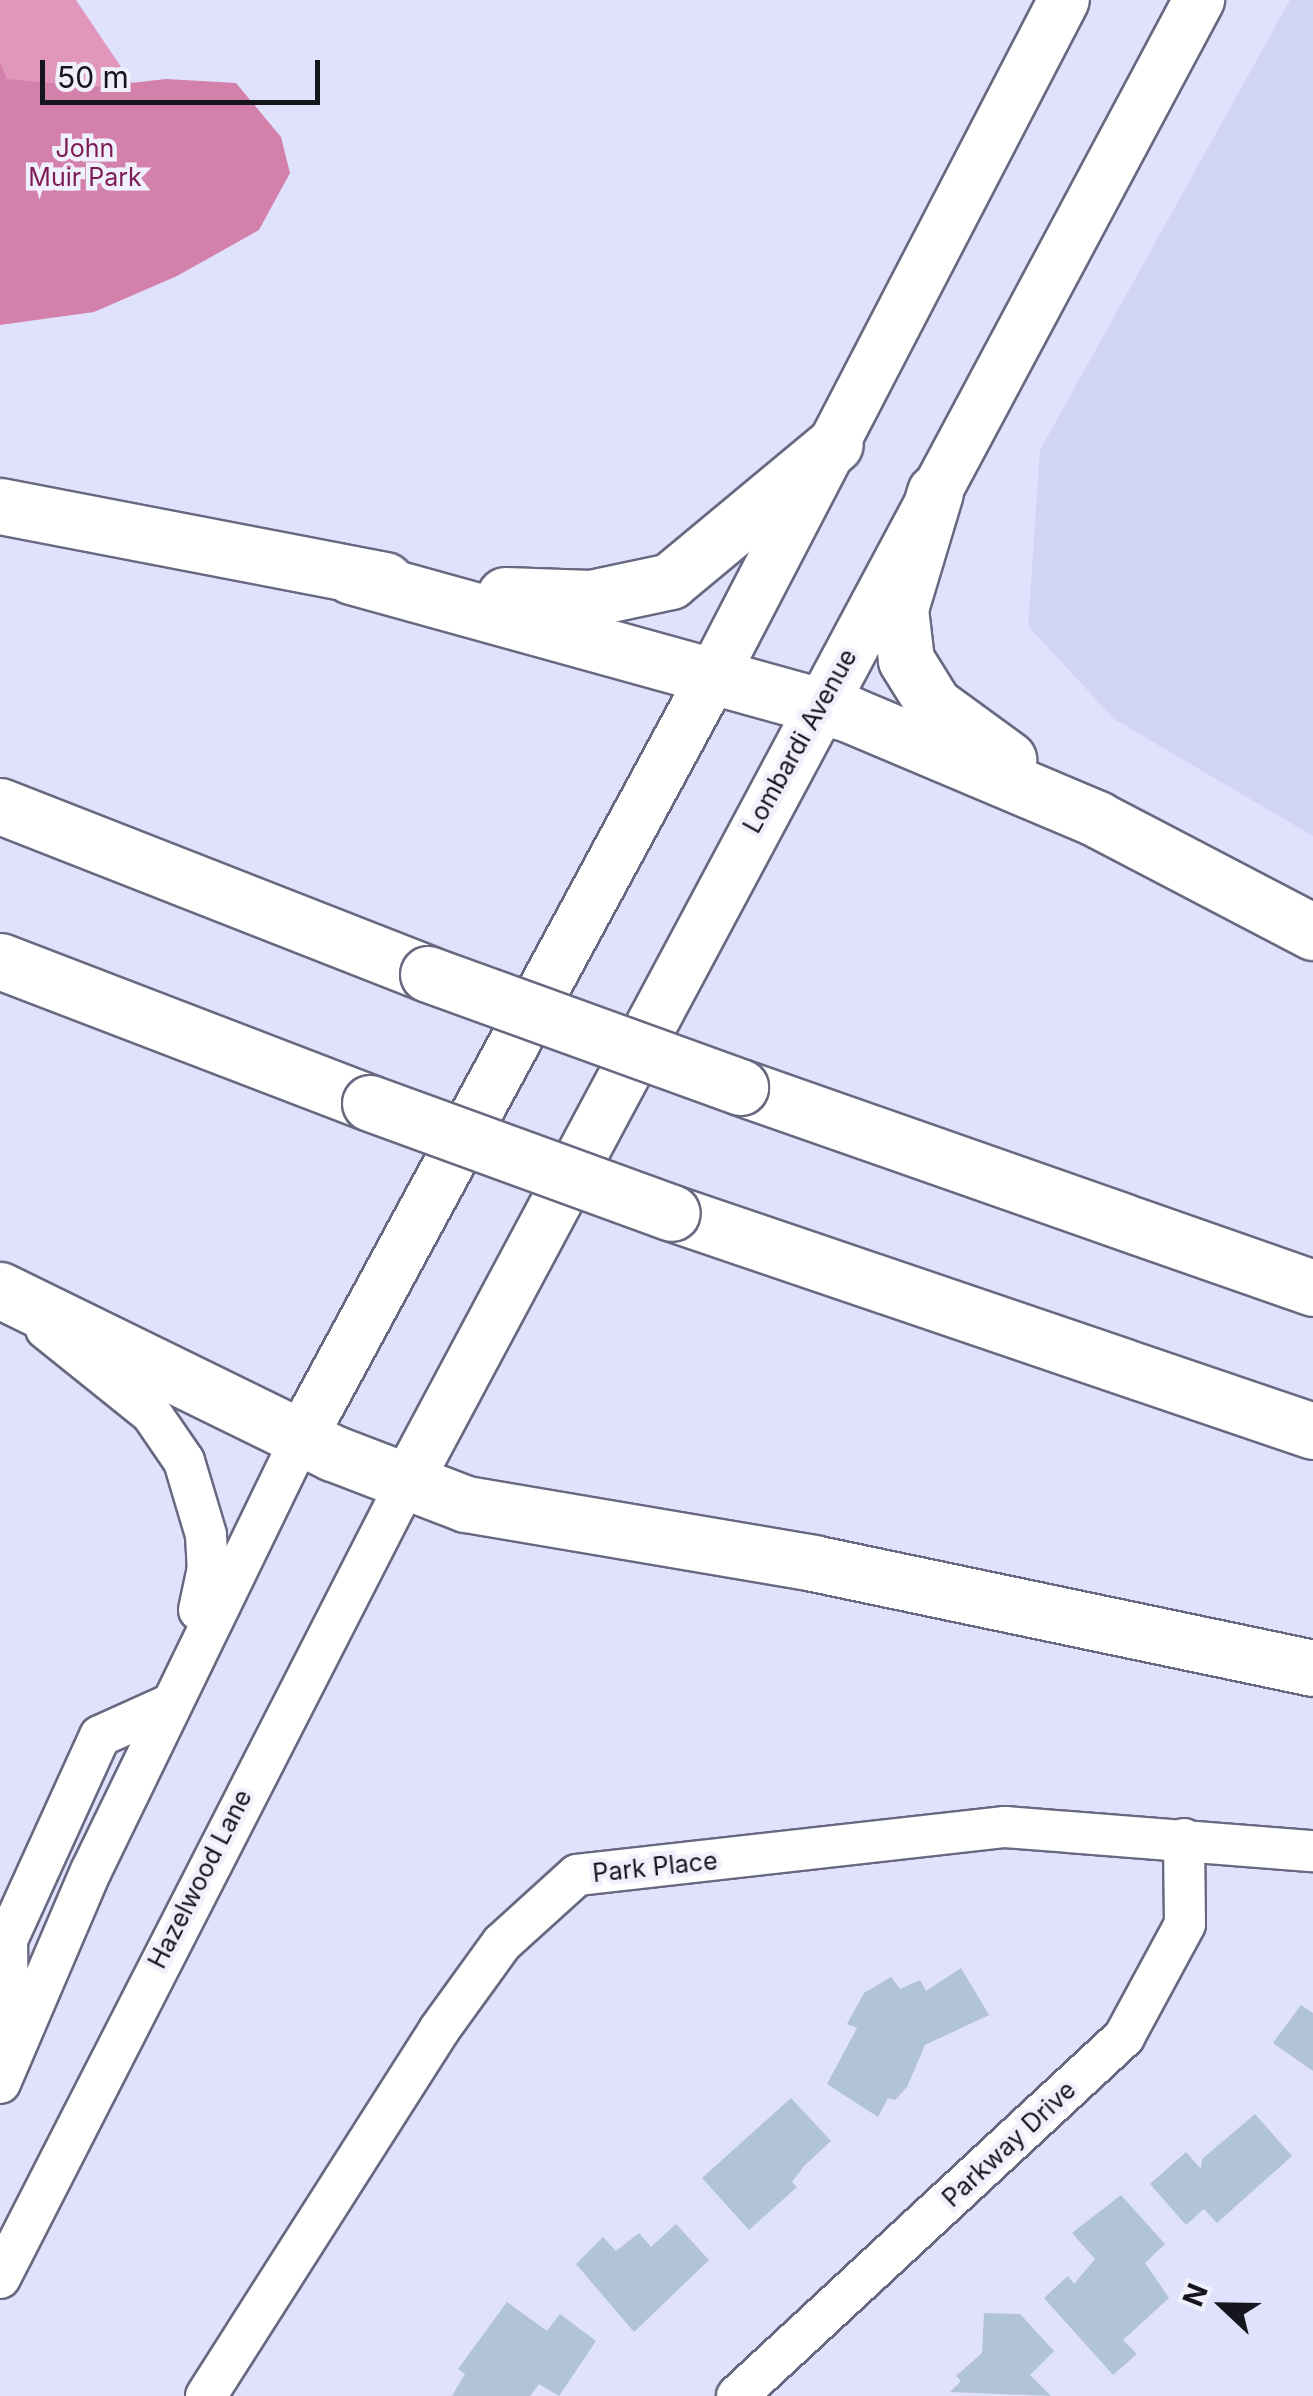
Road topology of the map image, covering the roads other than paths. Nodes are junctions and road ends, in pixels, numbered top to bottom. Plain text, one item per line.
1 (1064, 0) edge
2 (1199, 0) edge
3 (835, 444) junction
4 (934, 492) junction
5 (0, 506) edge
6 (351, 576) junction
7 (714, 674) junction
8 (820, 704) junction
9 (0, 806) edge
10 (1097, 819) junction
11 (1313, 932) edge
12 (0, 961) edge
13 (1313, 1288) edge
14 (0, 1291) edge
15 (1313, 1431) edge
16 (301, 1438) junction
17 (406, 1484) junction
18 (188, 1664) junction
19 (1313, 1668) edge
20 (1184, 1840) junction
21 (1313, 1851) edge
22 (4, 2074) edge
23 (0, 2278) edge
24 (206, 2396) edge
25 (737, 2396) edge

1 - 3 main road
2 - 4 main road, Lombardi Avenue
3 - 6 highway
3 - 7 main road
4 - 8 main road, Lombardi Avenue
4 - 10 highway
5 - 6 highway
6 - 7 highway
7 - 8 highway
7 - 16 main road
8 - 10 highway
8 - 17 main road, Lombardi Avenue
9 - 13 highway, bridge
10 - 11 highway
12 - 15 highway, bridge
14 - 16 highway
14 - 18 street
16 - 17 highway
16 - 18 street
17 - 19 highway
17 - 23 street, Hazelwood Lane
18 - 22 street
20 - 21 street, Park Place
20 - 24 street, Park Place
20 - 25 street, Parkway Drive

